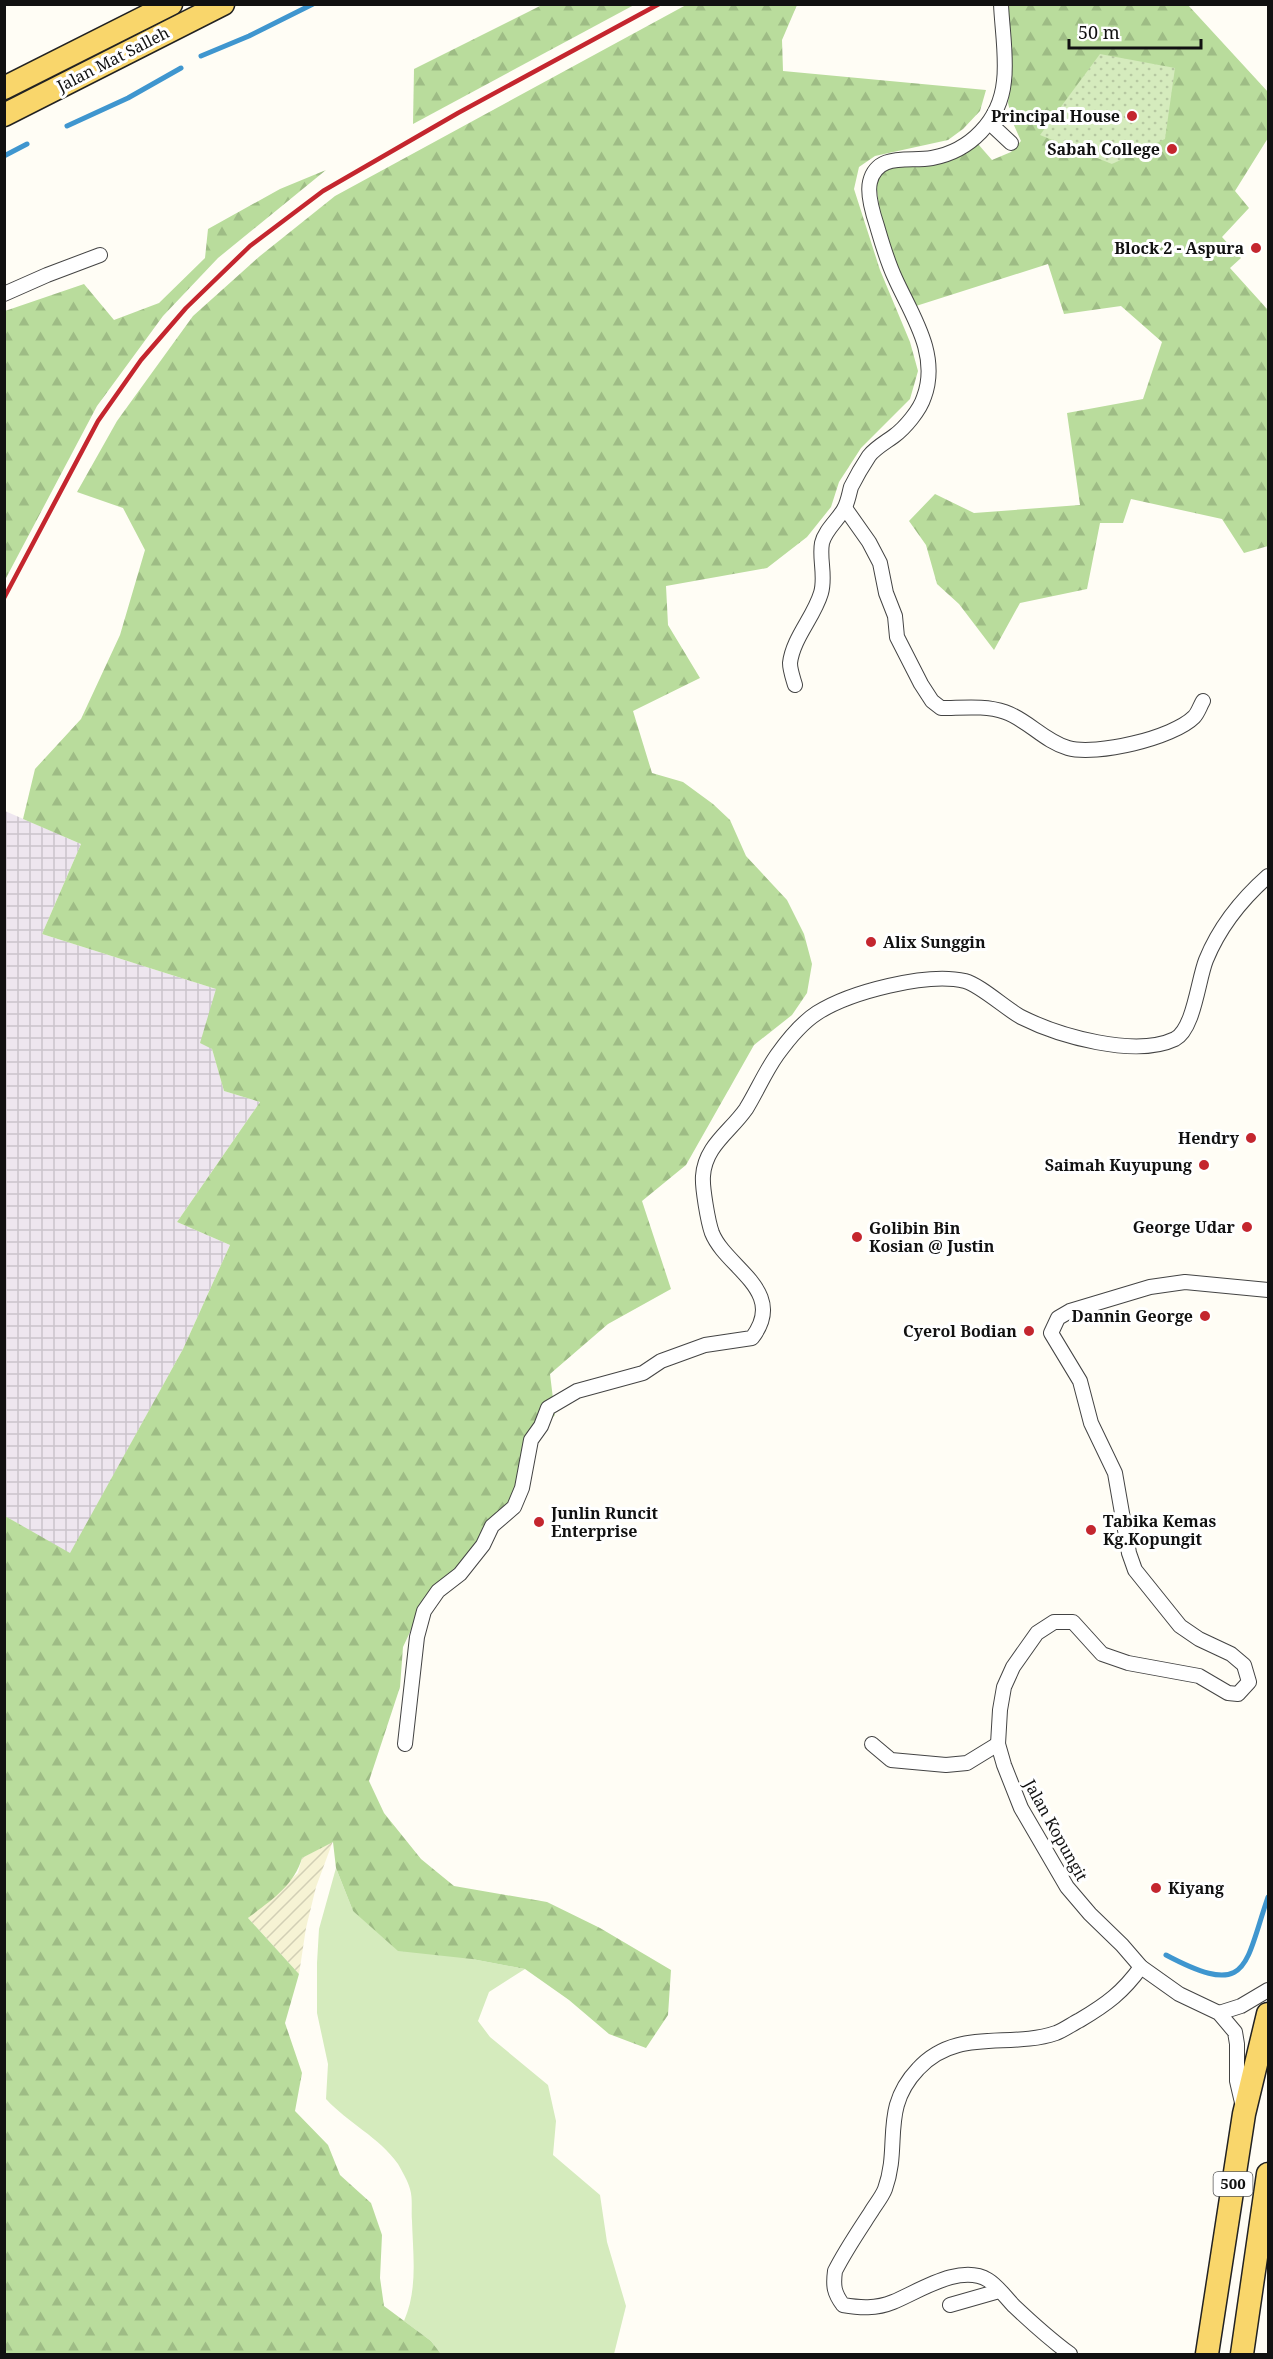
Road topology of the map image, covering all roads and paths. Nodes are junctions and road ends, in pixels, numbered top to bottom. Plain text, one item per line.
1 (171, 4) edge
2 (223, 4) edge
3 (1000, 4) edge
4 (4, 87) edge
5 (994, 114) junction
6 (4, 115) edge
7 (1011, 143) dead end
8 (100, 255) dead end
9 (4, 294) edge
10 (844, 508) junction
11 (795, 685) dead end
12 (1203, 701) dead end
13 (1269, 876) edge
14 (1269, 1290) edge
15 (405, 1744) dead end
16 (872, 1744) dead end
17 (998, 1744) junction
18 (1142, 1967) junction
19 (1269, 1990) edge
20 (1219, 2013) junction
21 (1269, 2014) edge
22 (1244, 2114) junction
23 (1269, 2174) edge
24 (999, 2291) junction
25 (950, 2305) dead end
26 (1070, 2355) edge
27 (1207, 2355) edge
28 (1242, 2355) edge

1 - 4 main road, Jalan Mat Salleh
2 - 6 main road, Jalan Mat Salleh
3 - 5 street
5 - 7 street
5 - 10 street
8 - 9 street
10 - 11 street
10 - 12 street
13 - 15 street
14 - 17 street, Jalan Kopungit
16 - 17 street
17 - 18 street, Jalan Kopungit
18 - 20 street, Jalan Kopungit
18 - 24 street
19 - 20 street
20 - 22 street, Jalan Kopungit
21 - 22 main road, 500
22 - 27 main road, 500
23 - 28 main road, 500
24 - 25 street
24 - 26 street

